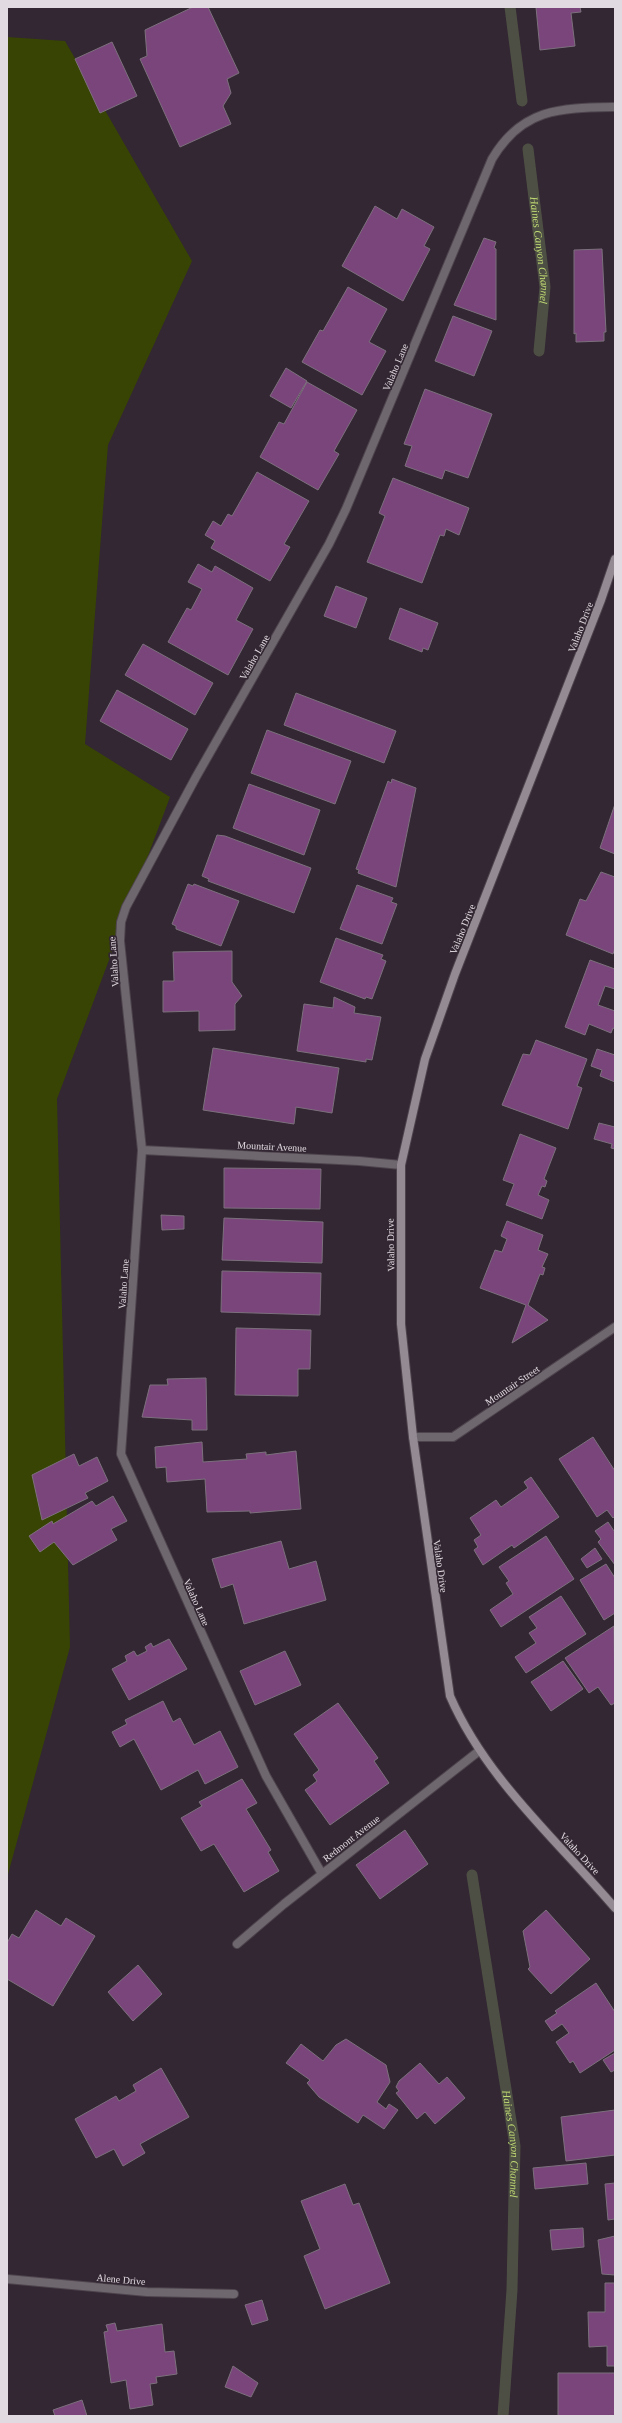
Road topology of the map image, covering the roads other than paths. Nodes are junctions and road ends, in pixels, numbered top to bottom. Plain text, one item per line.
1 (615, 107) edge
2 (615, 559) edge
3 (142, 1150) junction
4 (401, 1165) junction
5 (615, 1327) edge
6 (414, 1437) junction
7 (479, 1751) junction
8 (322, 1874) junction
9 (615, 1908) edge
10 (237, 1944) dead end
11 (7, 2279) edge
12 (234, 2294) dead end

1 - 3 street, Valaho Lane
2 - 4 street, Valaho Drive
3 - 4 street, Mountair Avenue
3 - 8 street, Valaho Lane
4 - 6 street, Valaho Drive
5 - 6 street, Mountair Street
6 - 7 street, Valaho Drive
7 - 8 street, Redmont Avenue
7 - 9 street, Valaho Drive
8 - 10 street, Redmont Avenue
11 - 12 street, Alene Drive

